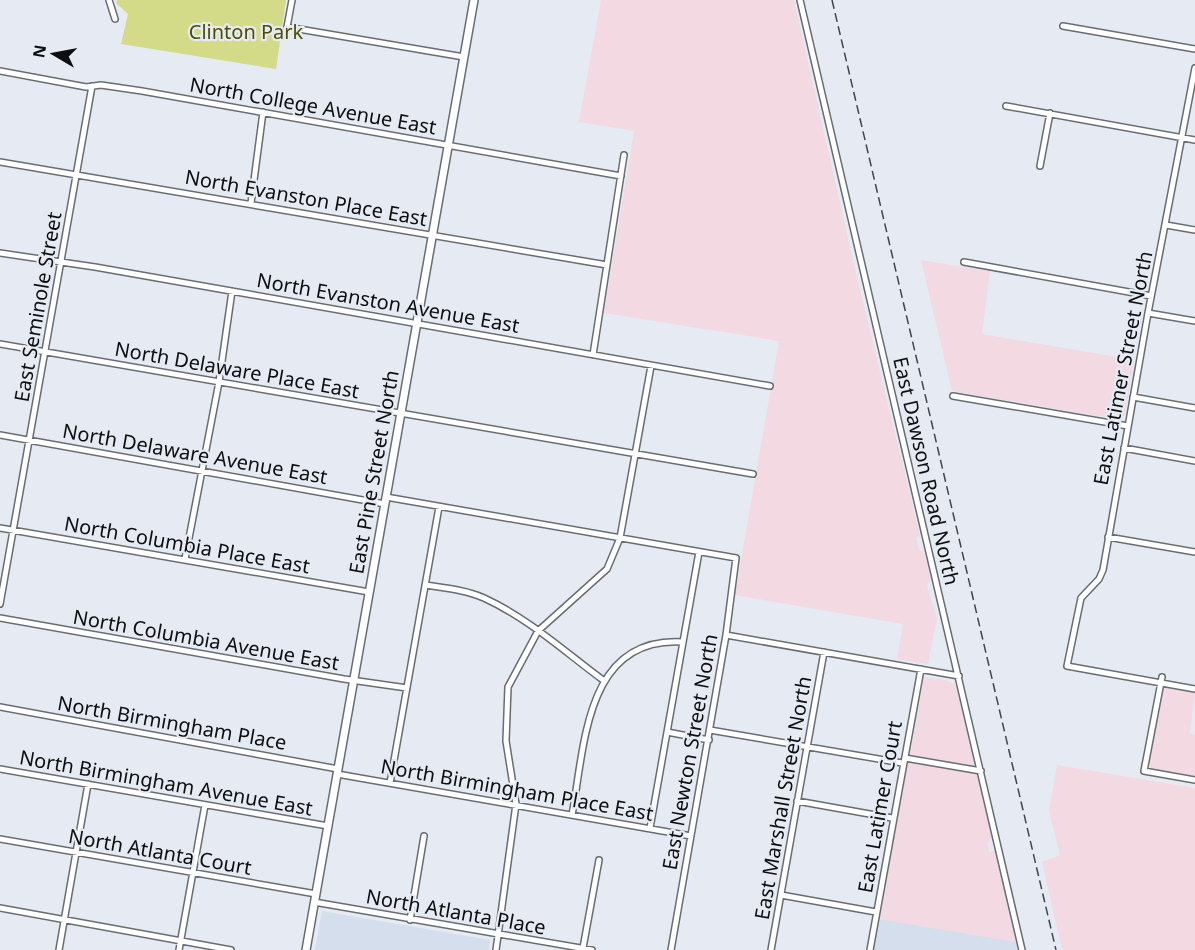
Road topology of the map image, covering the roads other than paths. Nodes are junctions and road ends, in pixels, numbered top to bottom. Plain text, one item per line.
1 (109, 0) edge
2 (292, 0) edge
3 (474, 0) edge
4 (800, 0) edge
5 (115, 19) dead end
6 (1063, 26) dead end
7 (1195, 49) edge
8 (464, 57) junction
9 (1195, 68) edge
10 (0, 71) edge
11 (92, 86) junction
12 (1006, 106) dead end
13 (263, 112) junction
14 (1050, 113) junction
15 (1183, 137) junction
16 (1195, 140) edge
17 (449, 146) junction
18 (624, 155) dead end
19 (0, 162) edge
20 (1040, 166) dead end
21 (77, 174) junction
22 (621, 176) junction
23 (251, 203) junction
24 (1166, 225) junction
25 (1195, 230) edge
26 (432, 235) junction
27 (0, 253) edge
28 (964, 262) dead end
29 (61, 263) junction
30 (607, 266) junction
31 (232, 291) junction
32 (1151, 296) junction
33 (1148, 313) junction
34 (1195, 321) edge
35 (417, 324) junction
36 (0, 344) edge
37 (44, 352) junction
38 (593, 355) junction
39 (651, 366) junction
40 (219, 382) junction
41 (770, 386) dead end
42 (953, 396) dead end
43 (1133, 397) junction
44 (1195, 408) edge
45 (400, 413) junction
46 (1128, 426) junction
47 (0, 435) edge
48 (30, 440) junction
49 (1124, 448) junction
50 (635, 454) junction
51 (1195, 460) edge
52 (201, 470) junction
53 (753, 474) dead end
54 (386, 500) junction
55 (439, 507) junction
56 (0, 528) edge
57 (13, 530) junction
58 (1108, 537) junction
59 (620, 538) junction
60 (699, 552) junction
61 (1195, 552) edge
62 (736, 558) joint
63 (185, 559) junction
64 (425, 585) junction
65 (369, 592) junction
66 (0, 604) edge
67 (0, 618) edge
68 (538, 631) junction
69 (726, 635) junction
70 (683, 642) junction
71 (825, 652) junction
72 (921, 669) junction
73 (959, 676) junction
74 (354, 680) junction
75 (603, 680) junction
76 (1161, 680) junction
77 (407, 688) junction
78 (1195, 689) edge
79 (0, 707) edge
80 (711, 730) junction
81 (667, 732) junction
82 (709, 740) junction
83 (807, 747) junction
84 (903, 760) junction
85 (0, 769) edge
86 (981, 771) junction
87 (337, 772) junction
88 (1195, 780) edge
89 (390, 783) junction
90 (88, 784) junction
91 (797, 801) junction
92 (516, 804) junction
93 (205, 805) junction
94 (572, 815) junction
95 (892, 818) junction
96 (328, 826) junction
97 (650, 828) junction
98 (424, 836) dead end
99 (691, 836) junction
100 (0, 839) edge
101 (77, 854) junction
102 (599, 860) dead end
103 (193, 872) junction
104 (781, 895) junction
105 (315, 898) junction
106 (0, 908) edge
107 (876, 912) junction
108 (65, 920) junction
109 (410, 920) junction
110 (499, 935) junction
111 (181, 941) junction
112 (584, 948) junction
113 (59, 950) edge
114 (179, 950) edge
115 (231, 950) edge
116 (306, 950) edge
117 (496, 950) edge
118 (592, 950) edge
119 (671, 950) edge
120 (771, 950) edge
121 (870, 950) edge
122 (1022, 950) edge

1 - 5 street
2 - 8 street
3 - 8 main road, East Pine Street North
4 - 73 street, East Dawson Road North
6 - 7 street
8 - 17 main road, East Pine Street North
9 - 15 street, East Latimer Street North
10 - 11 street, North College Avenue East
11 - 13 street, North College Avenue East
11 - 21 street, East Seminole Street
12 - 14 street
13 - 17 street, North College Avenue East
13 - 23 street
14 - 15 street
14 - 20 street
15 - 16 street
15 - 24 street, East Latimer Street North
17 - 22 street, North College Avenue East
17 - 26 main road, East Pine Street North
18 - 22 street
19 - 21 street, North Evanston Place East
21 - 23 street, North Evanston Place East
21 - 29 street, East Seminole Street
22 - 30 street
23 - 26 street, North Evanston Place East
24 - 25 street
24 - 32 street, East Latimer Street North
26 - 30 street, North Evanston Place East
26 - 35 main road, East Pine Street North
27 - 29 street, North Evanston Avenue East
28 - 32 street
29 - 31 street, North Evanston Avenue East
29 - 37 street, East Seminole Street
30 - 38 street
31 - 35 street, North Evanston Avenue East
31 - 40 street
32 - 33 street, East Latimer Street North
33 - 34 street
33 - 43 street, East Latimer Street North
35 - 38 street, North Evanston Avenue East
35 - 45 main road, East Pine Street North
36 - 37 street, North Delaware Place East
37 - 40 street, North Delaware Place East
37 - 48 street, East Seminole Street
38 - 39 street, North Evanston Avenue East
39 - 41 street, North Evanston Avenue East
39 - 50 street
40 - 45 street, North Delaware Place East
40 - 52 street
42 - 46 street
43 - 44 street
43 - 46 street, East Latimer Street North
45 - 50 street, North Delaware Place East
45 - 54 main road, East Pine Street North
46 - 49 street, East Latimer Street North
47 - 48 street, North Delaware Avenue East
48 - 52 street, North Delaware Avenue East
48 - 57 street, East Seminole Street
49 - 51 street
49 - 58 street, East Latimer Street North
50 - 53 street, North Delaware Place East
50 - 59 street
52 - 54 street, North Delaware Avenue East
52 - 63 street
54 - 55 street, North Delaware Avenue East
54 - 65 main road, East Pine Street North
55 - 59 street, North Delaware Avenue East
55 - 64 street
56 - 57 street, North Columbia Place East
57 - 63 street, North Columbia Place East
57 - 66 street, East Seminole Street
58 - 61 street
58 - 76 street, East Latimer Street North
59 - 60 street, North Delaware Avenue East
59 - 68 street
60 - 62 street, North Delaware Avenue East
60 - 70 street
62 - 69 street, East Newton Street North
63 - 65 street, North Columbia Place East
64 - 68 street
64 - 77 street
65 - 74 main road, East Pine Street North
67 - 74 street, North Columbia Avenue East
68 - 75 street
68 - 92 street
69 - 71 street
69 - 80 street, East Newton Street North
70 - 75 street
70 - 81 street
71 - 72 street
71 - 83 street, East Marshall Street North
72 - 73 street
72 - 84 street, East Latimer Court
73 - 86 street, East Dawson Road North
74 - 77 street, North Columbia Avenue East
74 - 87 main road, East Pine Street North
75 - 94 street
76 - 78 street
76 - 88 street
77 - 89 street
79 - 87 street, North Birmingham Place
80 - 82 street, East Newton Street North
80 - 83 street
81 - 82 street
81 - 97 street
82 - 99 street, East Newton Street North
83 - 84 street
83 - 91 street, East Marshall Street North
84 - 86 street
84 - 95 street, East Latimer Court
85 - 90 street, North Birmingham Avenue East
86 - 122 street, East Dawson Road North
87 - 89 street, North Birmingham Place East
87 - 96 main road, East Pine Street North
89 - 92 street, North Birmingham Place East
90 - 93 street, North Birmingham Avenue East
90 - 101 street
91 - 95 street
91 - 104 street, East Marshall Street North
92 - 94 street, North Birmingham Place East
92 - 110 street
93 - 96 street, North Birmingham Avenue East
93 - 103 street
94 - 97 street, North Birmingham Place East
95 - 107 street, East Latimer Court
96 - 105 main road, East Pine Street North
97 - 99 street, North Birmingham Place East
98 - 109 street
99 - 119 street, East Newton Street North
100 - 101 street, North Atlanta Court
101 - 103 street, North Atlanta Court
101 - 108 street
102 - 112 street
103 - 105 street, North Atlanta Court
103 - 111 street
104 - 107 street
104 - 120 street, East Marshall Street North
105 - 109 street, North Atlanta Place
105 - 116 main road, East Pine Street North
106 - 108 street
107 - 121 street, East Latimer Court
108 - 111 street
108 - 113 street
109 - 110 street, North Atlanta Place
110 - 112 street, North Atlanta Place
110 - 117 street
111 - 114 street
111 - 115 street
112 - 118 street, North Atlanta Place

